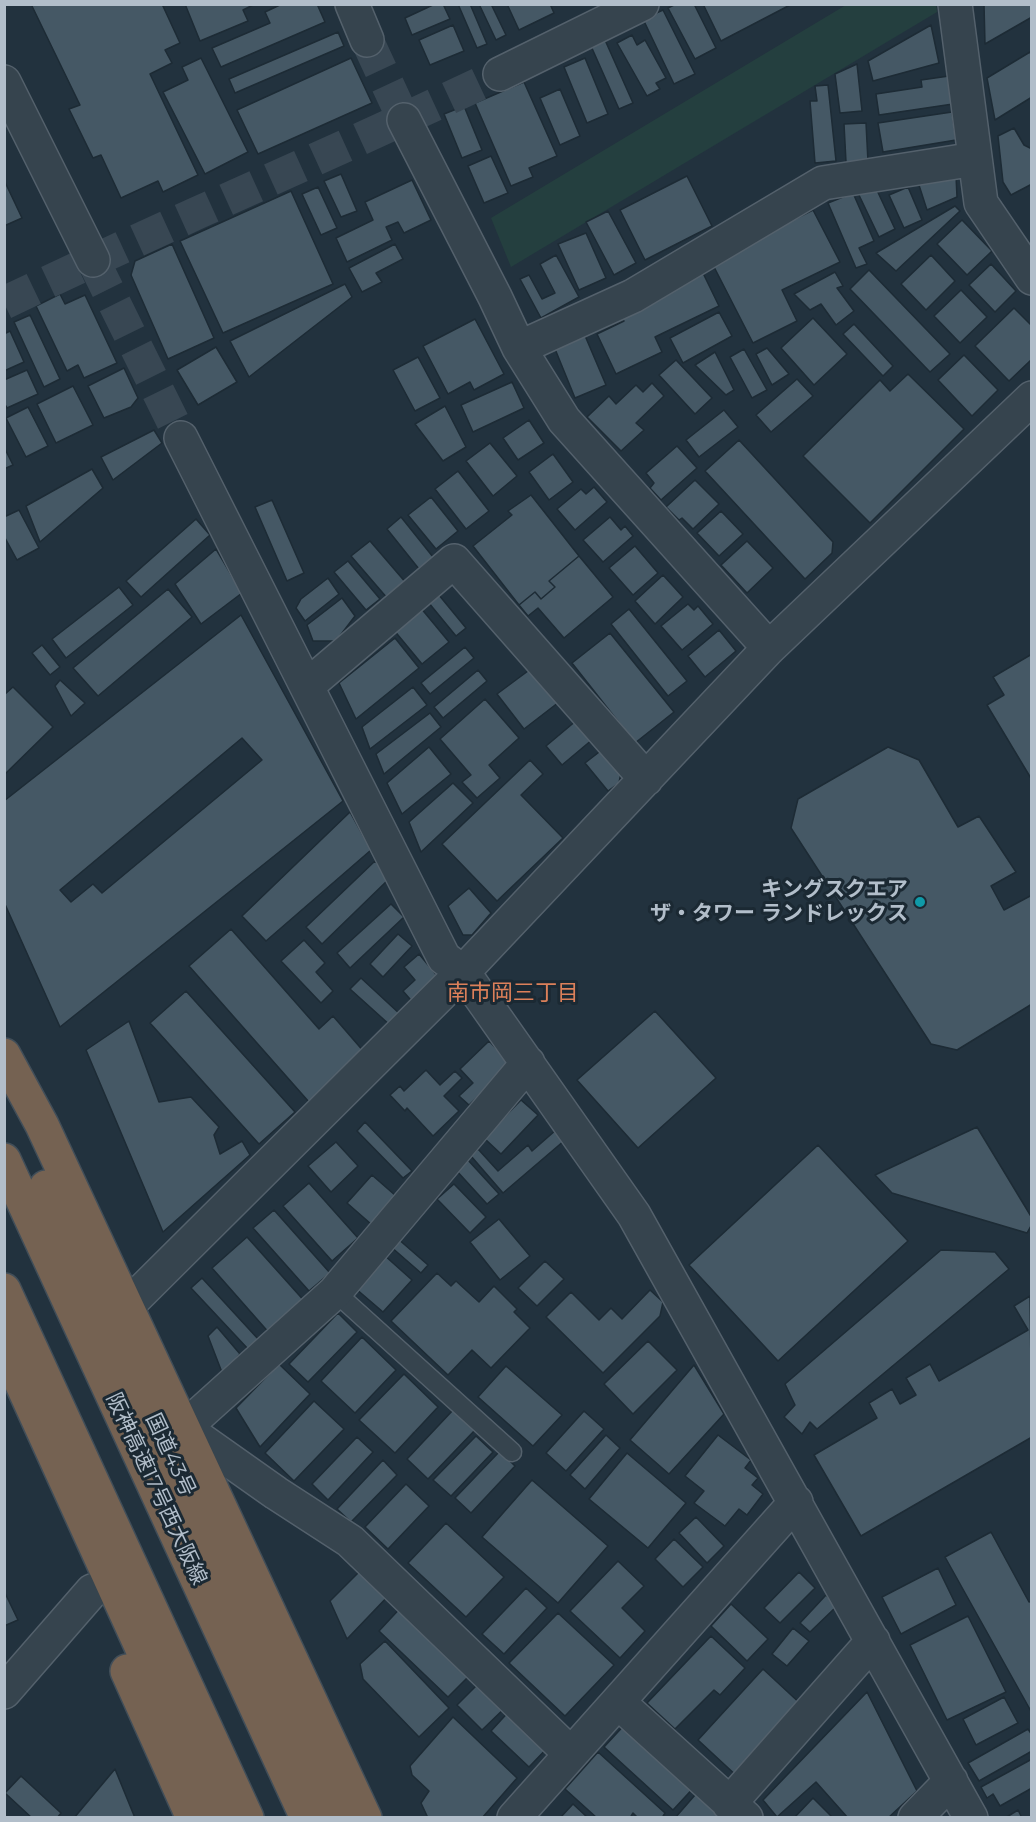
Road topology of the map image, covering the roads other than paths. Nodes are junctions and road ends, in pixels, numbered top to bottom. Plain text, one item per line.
1 (352, 4) edge
2 (642, 4) edge
3 (955, 4) edge
4 (367, 40) tunnel mouth
5 (500, 74) tunnel mouth
6 (5, 83) edge
7 (404, 120) tunnel mouth
8 (975, 159) junction
9 (93, 260) tunnel mouth
10 (1032, 278) edge
11 (519, 348) junction
12 (1032, 398) edge
13 (181, 438) tunnel mouth
14 (769, 648) junction
15 (306, 686) junction
16 (646, 779) junction
17 (464, 972) junction
18 (4, 1055) edge
19 (528, 1063) junction
20 (4, 1091) edge
21 (4, 1160) edge
22 (4, 1290) edge
23 (335, 1292) junction
24 (127, 1306) junction
25 (4, 1345) edge
26 (4, 1400) edge
27 (184, 1428) junction
28 (512, 1452) dead end
29 (796, 1502) junction
30 (92, 1591) junction
31 (873, 1641) junction
32 (4, 1692) edge
33 (618, 1702) junction
34 (572, 1754) junction
35 (951, 1781) junction
36 (737, 1811) edge
37 (519, 1816) edge
38 (193, 1818) edge
39 (219, 1818) edge
40 (247, 1818) edge
41 (307, 1818) edge
42 (337, 1818) edge
43 (365, 1818) edge
44 (915, 1818) edge
45 (971, 1818) edge

1 - 4 street
2 - 5 street
3 - 8 street
6 - 9 street
7 - 11 street
8 - 10 street
8 - 11 street
11 - 14 street
12 - 14 street
13 - 15 street
14 - 16 street
15 - 16 street
15 - 17 street
16 - 17 street
17 - 19 street
17 - 24 street
18 - 24 highway
19 - 23 street
19 - 29 street
20 - 42 highway, 国道43号
21 - 41 highway, 阪神高速17号西大阪線
22 - 40 highway
23 - 27 street
23 - 28 lane
24 - 27 highway
25 - 39 highway
26 - 30 highway
27 - 34 street
27 - 43 highway
29 - 31 street
29 - 33 street
30 - 32 street
30 - 38 highway
31 - 35 street
31 - 36 street
33 - 34 street
33 - 36 street
34 - 37 street
35 - 44 street
35 - 45 street

